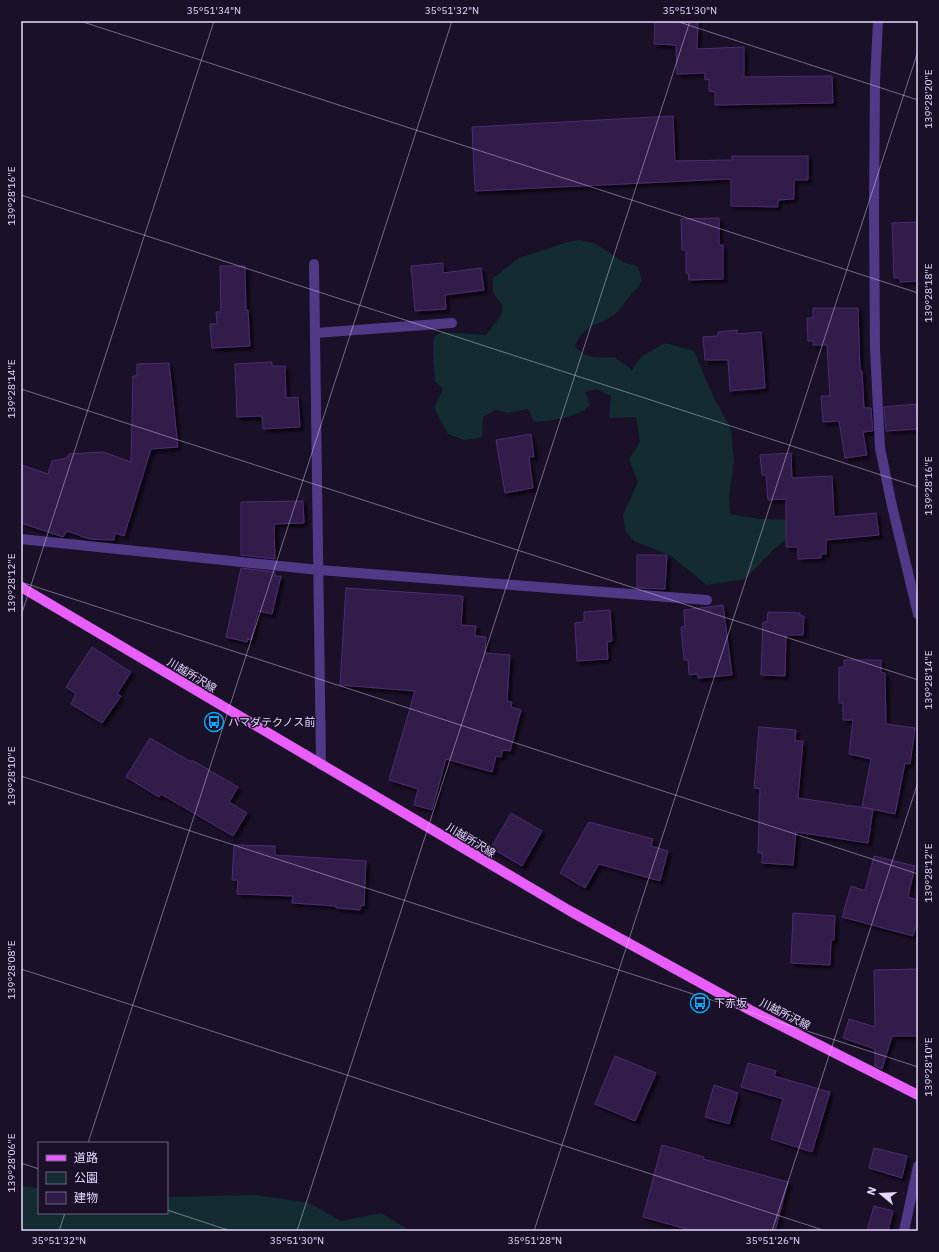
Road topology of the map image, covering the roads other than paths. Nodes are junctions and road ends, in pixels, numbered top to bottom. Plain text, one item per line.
1 (878, 21) edge
2 (314, 264) dead end
3 (452, 324) dead end
4 (315, 333) junction
5 (21, 538) edge
6 (319, 570) junction
7 (21, 587) edge
8 (707, 600) dead end
9 (918, 614) edge
10 (321, 765) junction
11 (918, 1095) edge
12 (918, 1166) edge
13 (904, 1231) edge

1 - 9 street
2 - 4 street
3 - 4 street
4 - 6 street
5 - 6 street
6 - 8 street
6 - 10 street
7 - 10 main road, 川越所沢線
10 - 11 main road, 川越所沢線
12 - 13 street

